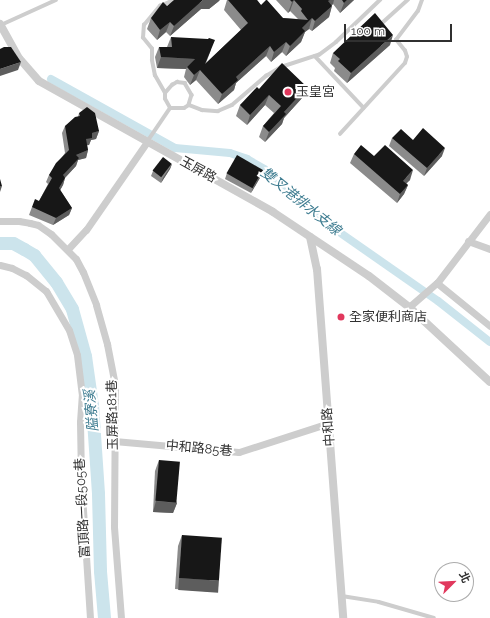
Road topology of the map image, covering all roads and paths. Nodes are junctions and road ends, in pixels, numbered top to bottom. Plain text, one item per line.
1 (56, 0) edge
2 (174, 0) edge
3 (380, 0) edge
4 (408, 0) edge
5 (422, 0) edge
6 (368, 12) junction
7 (373, 16) edge
8 (377, 20) edge
9 (0, 24) edge
10 (381, 24) junction
11 (386, 29) edge
12 (391, 34) edge
13 (396, 40) junction
14 (315, 56) junction
15 (165, 92) junction
16 (189, 105) junction
17 (170, 108) junction
18 (364, 108) junction
19 (340, 134) dead end
20 (147, 142) junction
21 (490, 214) edge
22 (0, 221) edge
23 (310, 237) junction
24 (468, 241) junction
25 (490, 249) edge
26 (68, 250) junction
27 (0, 265) edge
28 (437, 283) junction
29 (408, 307) junction
30 (490, 326) edge
31 (490, 382) edge
32 (329, 423) junction
33 (114, 441) junction
34 (342, 596) junction
35 (90, 618) edge
36 (121, 618) edge
37 (343, 618) edge
38 (434, 618) edge

1 - 9 lane
2 - 15 lane
3 - 6 lane
4 - 10 lane
5 - 13 lane
6 - 7 lane
6 - 14 lane
8 - 10 lane
9 - 20 street, 玉屏路
10 - 11 lane
12 - 13 lane
13 - 18 lane
14 - 16 lane
14 - 18 lane
15 - 16 lane
15 - 17 lane
16 - 17 lane
17 - 20 lane
18 - 19 lane
20 - 23 street, 玉屏路
20 - 26 street
21 - 24 street
22 - 26 street, 玉屏路181巷
23 - 29 street, 玉屏路
23 - 32 street, 中和路
24 - 25 street
24 - 28 street
26 - 33 street, 玉屏路181巷
27 - 35 street, 富頂路一段505巷
28 - 29 street
28 - 30 street
29 - 31 street, 玉屏路
32 - 33 street, 中和路85巷
32 - 34 street, 中和路
33 - 36 street, 玉屏路181巷
34 - 37 street, 中和路
34 - 38 lane

